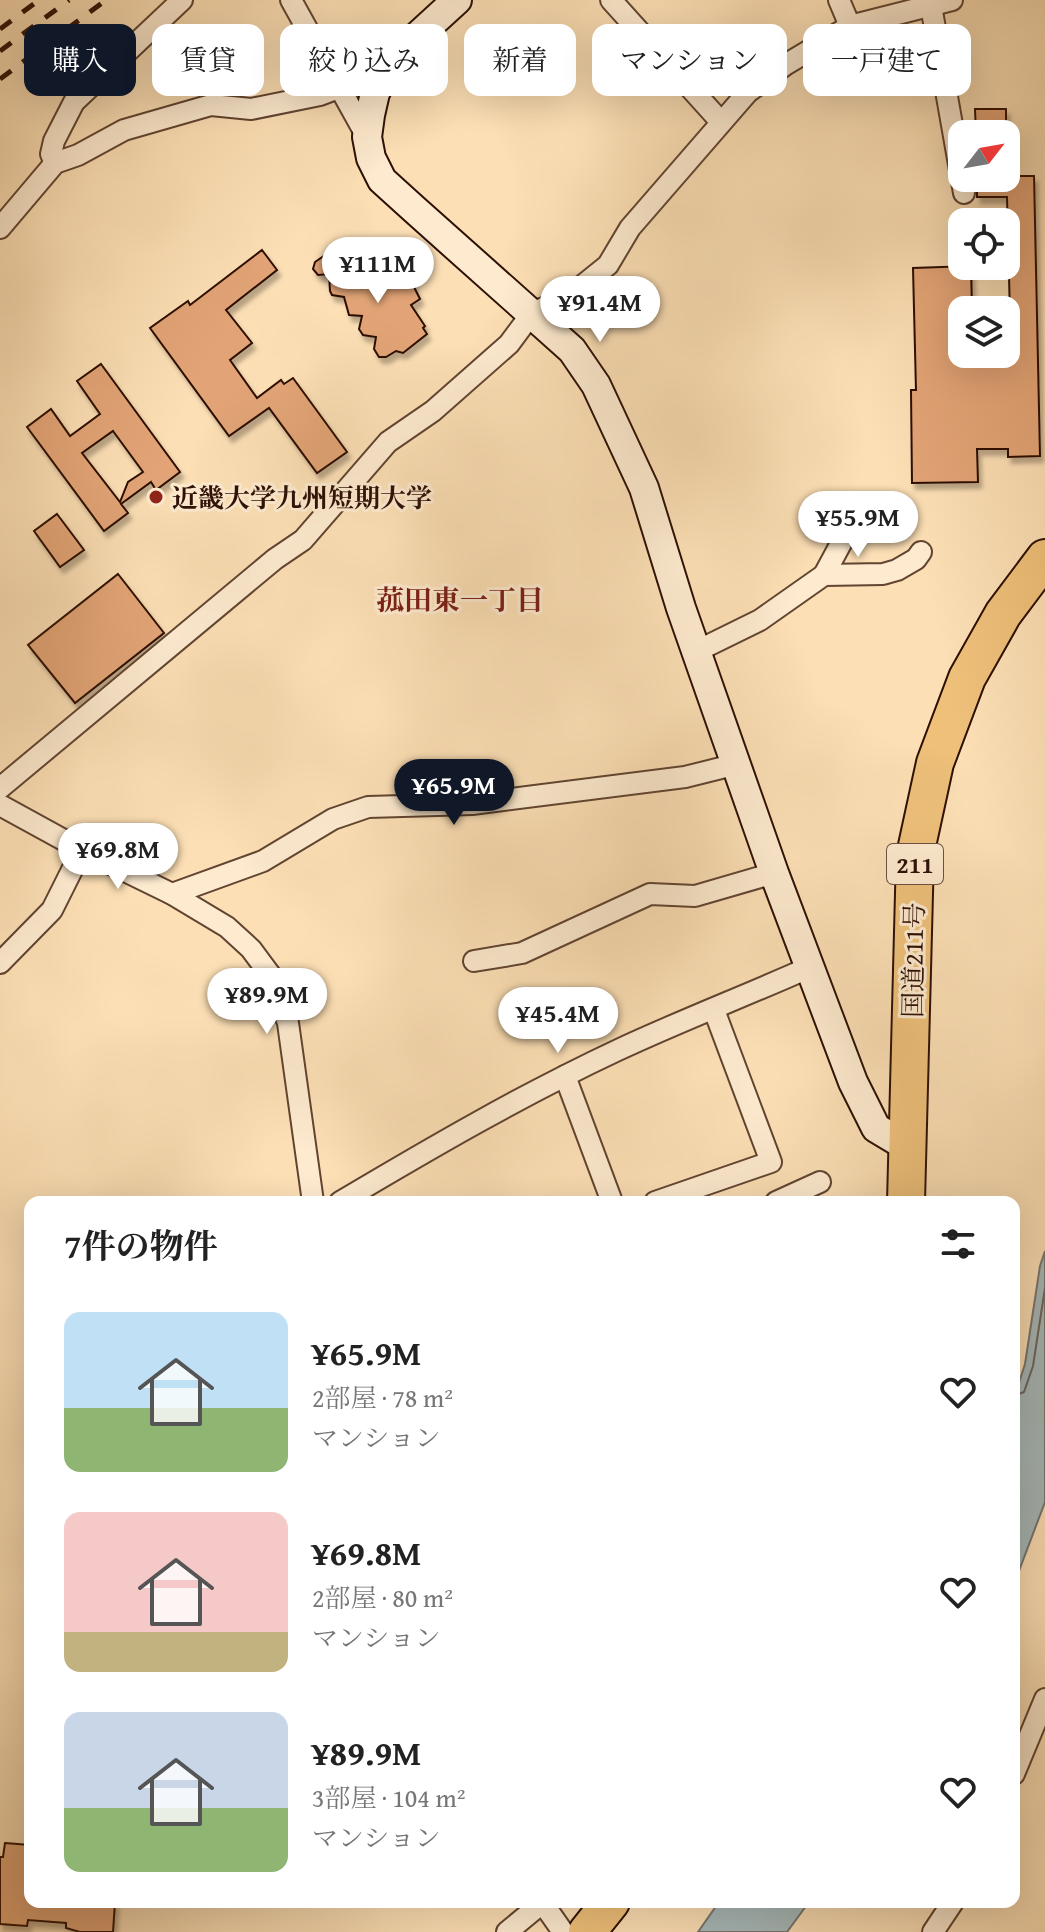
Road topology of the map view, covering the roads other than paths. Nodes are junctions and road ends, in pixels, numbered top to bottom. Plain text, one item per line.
1 (182, 0) edge
2 (291, 0) edge
3 (457, 0) edge
4 (611, 0) edge
5 (839, 0) edge
6 (952, 0) edge
7 (930, 2) edge
8 (305, 24) edge
9 (429, 24) edge
10 (849, 24) edge
11 (857, 24) edge
12 (803, 54) edge
13 (315, 96) edge
14 (346, 96) edge
15 (374, 96) edge
16 (721, 122) junction
17 (367, 137) junction
18 (55, 163) junction
19 (964, 193) dead end
20 (0, 228) edge
21 (532, 313) junction
22 (853, 521) dead end
23 (921, 552) dead end
24 (1045, 558) edge
25 (824, 575) junction
26 (697, 651) junction
27 (737, 764) junction
28 (0, 788) edge
29 (0, 805) edge
30 (82, 850) junction
31 (774, 873) junction
32 (172, 894) junction
33 (474, 961) dead end
34 (0, 963) edge
35 (808, 968) junction
36 (714, 1010) junction
37 (565, 1076) junction
38 (906, 1146) junction
39 (820, 1182) dead end
40 (312, 1196) edge
41 (350, 1196) edge
42 (610, 1196) edge
43 (672, 1196) edge
44 (789, 1196) edge
45 (906, 1196) edge
46 (1045, 1699) edge
47 (1020, 1759) edge
48 (535, 1908) edge
49 (546, 1908) edge
50 (606, 1908) edge
51 (949, 1908) edge
52 (507, 1932) edge
53 (563, 1932) edge
54 (587, 1932) edge
55 (933, 1932) edge

1 - 18 street
2 - 8 street
3 - 9 street
4 - 16 street
5 - 10 street
6 - 7 street
7 - 11 street
7 - 19 street
12 - 16 street
13 - 18 street
14 - 17 street
15 - 17 street
16 - 21 street
17 - 21 street
18 - 20 street
21 - 26 street
21 - 28 street
22 - 25 street
23 - 25 street
24 - 38 highway, 国道211号 / 211
25 - 26 street
26 - 27 street
27 - 31 street
27 - 32 street
29 - 30 street
30 - 32 street
30 - 34 street
31 - 33 street
31 - 35 street
32 - 40 street
35 - 36 street
35 - 38 street
36 - 37 street
36 - 43 street
37 - 41 street
37 - 42 street
38 - 45 highway, 国道211号 / 211
39 - 44 street
46 - 47 street
48 - 52 street
49 - 53 street
50 - 54 highway
51 - 55 street

